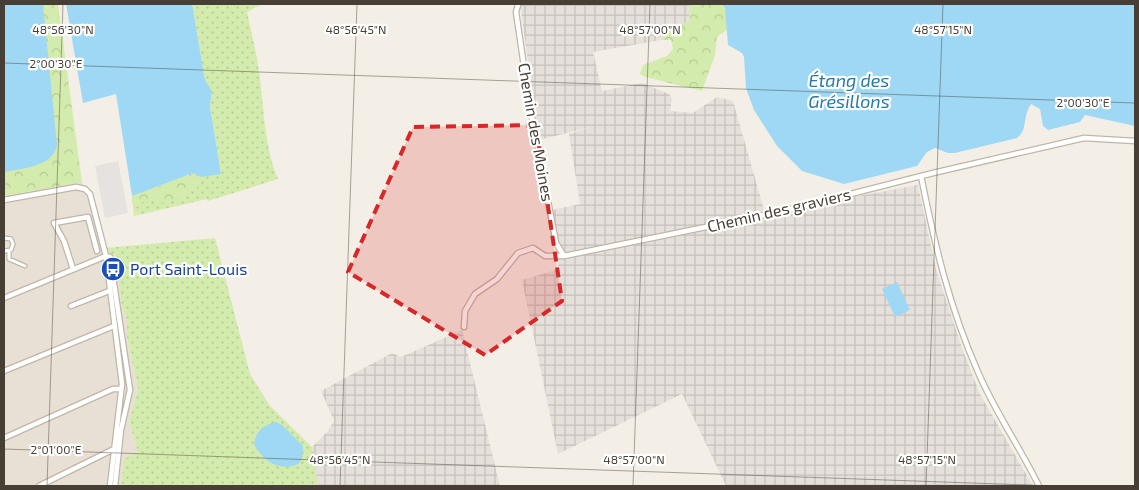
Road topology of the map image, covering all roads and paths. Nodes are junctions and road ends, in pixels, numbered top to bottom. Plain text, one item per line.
1 (518, 6) dead end
2 (1135, 141) edge
3 (920, 176) junction
4 (4, 200) edge
5 (99, 232) junction
6 (92, 233) junction
7 (4, 238) edge
8 (4, 251) edge
9 (9, 251) junction
10 (97, 252) dead end
11 (106, 256) junction
12 (564, 256) junction
13 (26, 266) dead end
14 (73, 269) junction
15 (109, 291) junction
16 (4, 298) edge
17 (71, 306) dead end
18 (114, 326) junction
19 (464, 326) dead end
20 (4, 371) edge
21 (121, 389) junction
22 (4, 438) edge
23 (114, 449) junction
24 (39, 486) edge
25 (110, 486) edge
26 (114, 486) edge
27 (1039, 486) edge

1 - 12 street, Chemin des Moines
2 - 3 street, Chemin des graviers
3 - 12 street, Chemin des graviers
3 - 27 street
4 - 5 street
5 - 6 street
5 - 11 street
6 - 10 street
6 - 14 street
7 - 9 street
8 - 9 street
9 - 13 street
11 - 14 street
11 - 15 street
11 - 26 street
12 - 19 street, Chemin des graviers
14 - 16 street
15 - 17 street
15 - 18 street
18 - 20 street
18 - 21 street
21 - 22 street
21 - 23 street
23 - 24 street
23 - 25 street

